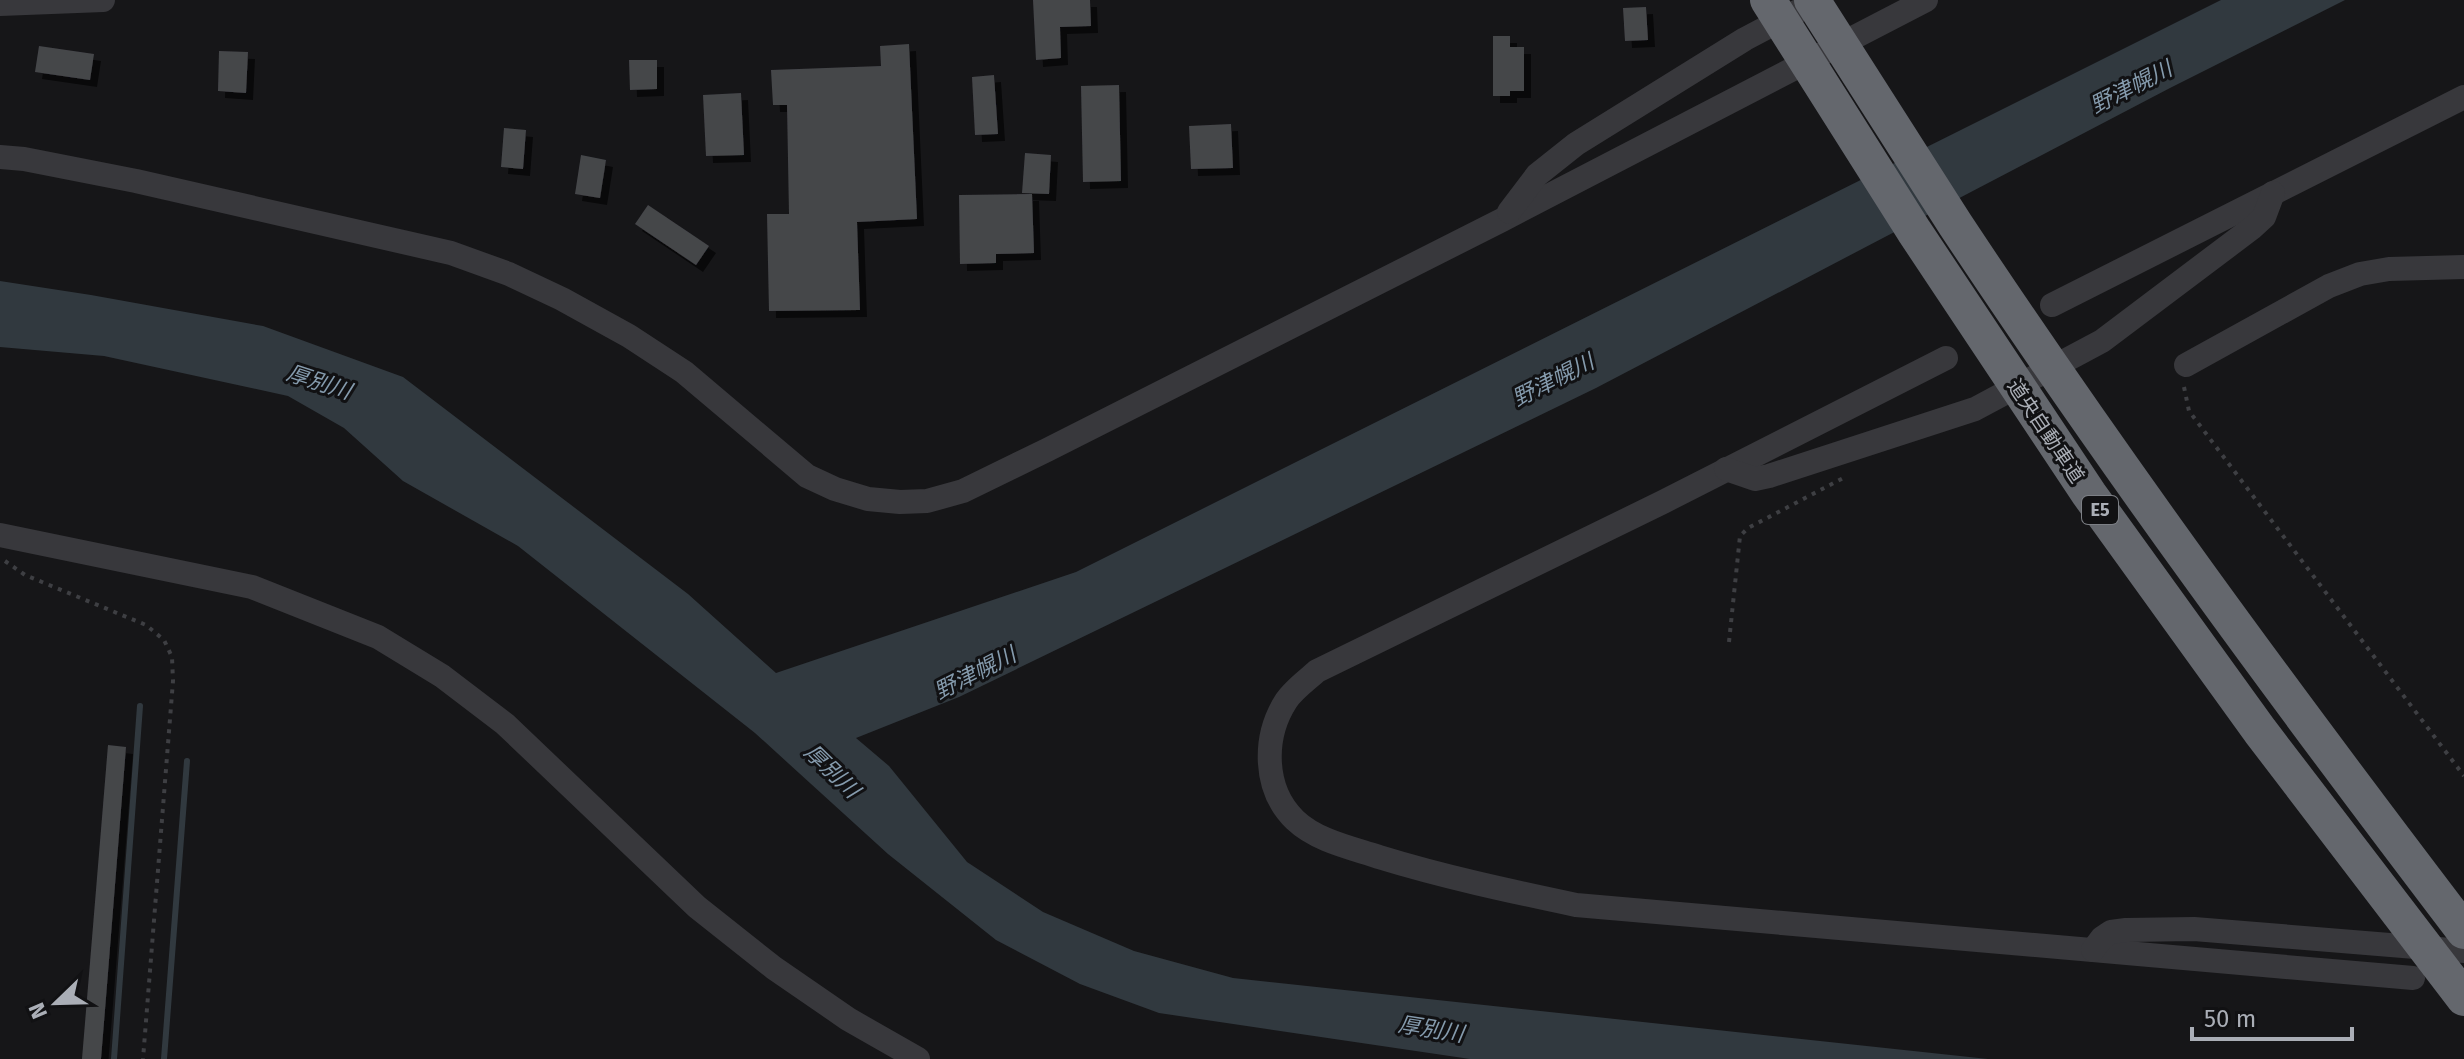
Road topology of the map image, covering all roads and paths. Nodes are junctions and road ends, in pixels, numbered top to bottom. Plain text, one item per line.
1 (103, 0) edge
2 (1768, 0) edge
3 (1812, 0) edge
4 (1819, 0) edge
5 (1926, 0) edge
6 (0, 4) edge
7 (2464, 97) edge
8 (0, 157) edge
9 (2273, 193) junction
10 (1502, 220) junction
11 (2464, 267) edge
12 (2052, 305) dead end
13 (1946, 358) dead end
14 (2186, 365) joint
15 (1726, 469) junction
16 (1854, 473) dead end
17 (0, 535) edge
18 (0, 557) edge
19 (1729, 642) dead end
20 (2464, 776) edge
21 (2464, 931) edge
22 (2093, 950) junction
23 (2464, 951) edge
24 (2413, 978) dead end
25 (2464, 998) edge
26 (143, 1059) edge
27 (918, 1059) edge

1 - 6 street
2 - 25 highway, 道央自動車道 / E5, bridge
3 - 21 highway, 道央自動車道 / E5, bridge
4 - 10 street
5 - 10 street
7 - 9 street
8 - 10 street
9 - 12 street
9 - 15 street
11 - 14 street
13 - 15 street
14 - 20 path
15 - 22 street
16 - 19 path
17 - 27 street
18 - 26 path
22 - 23 street
22 - 24 street

